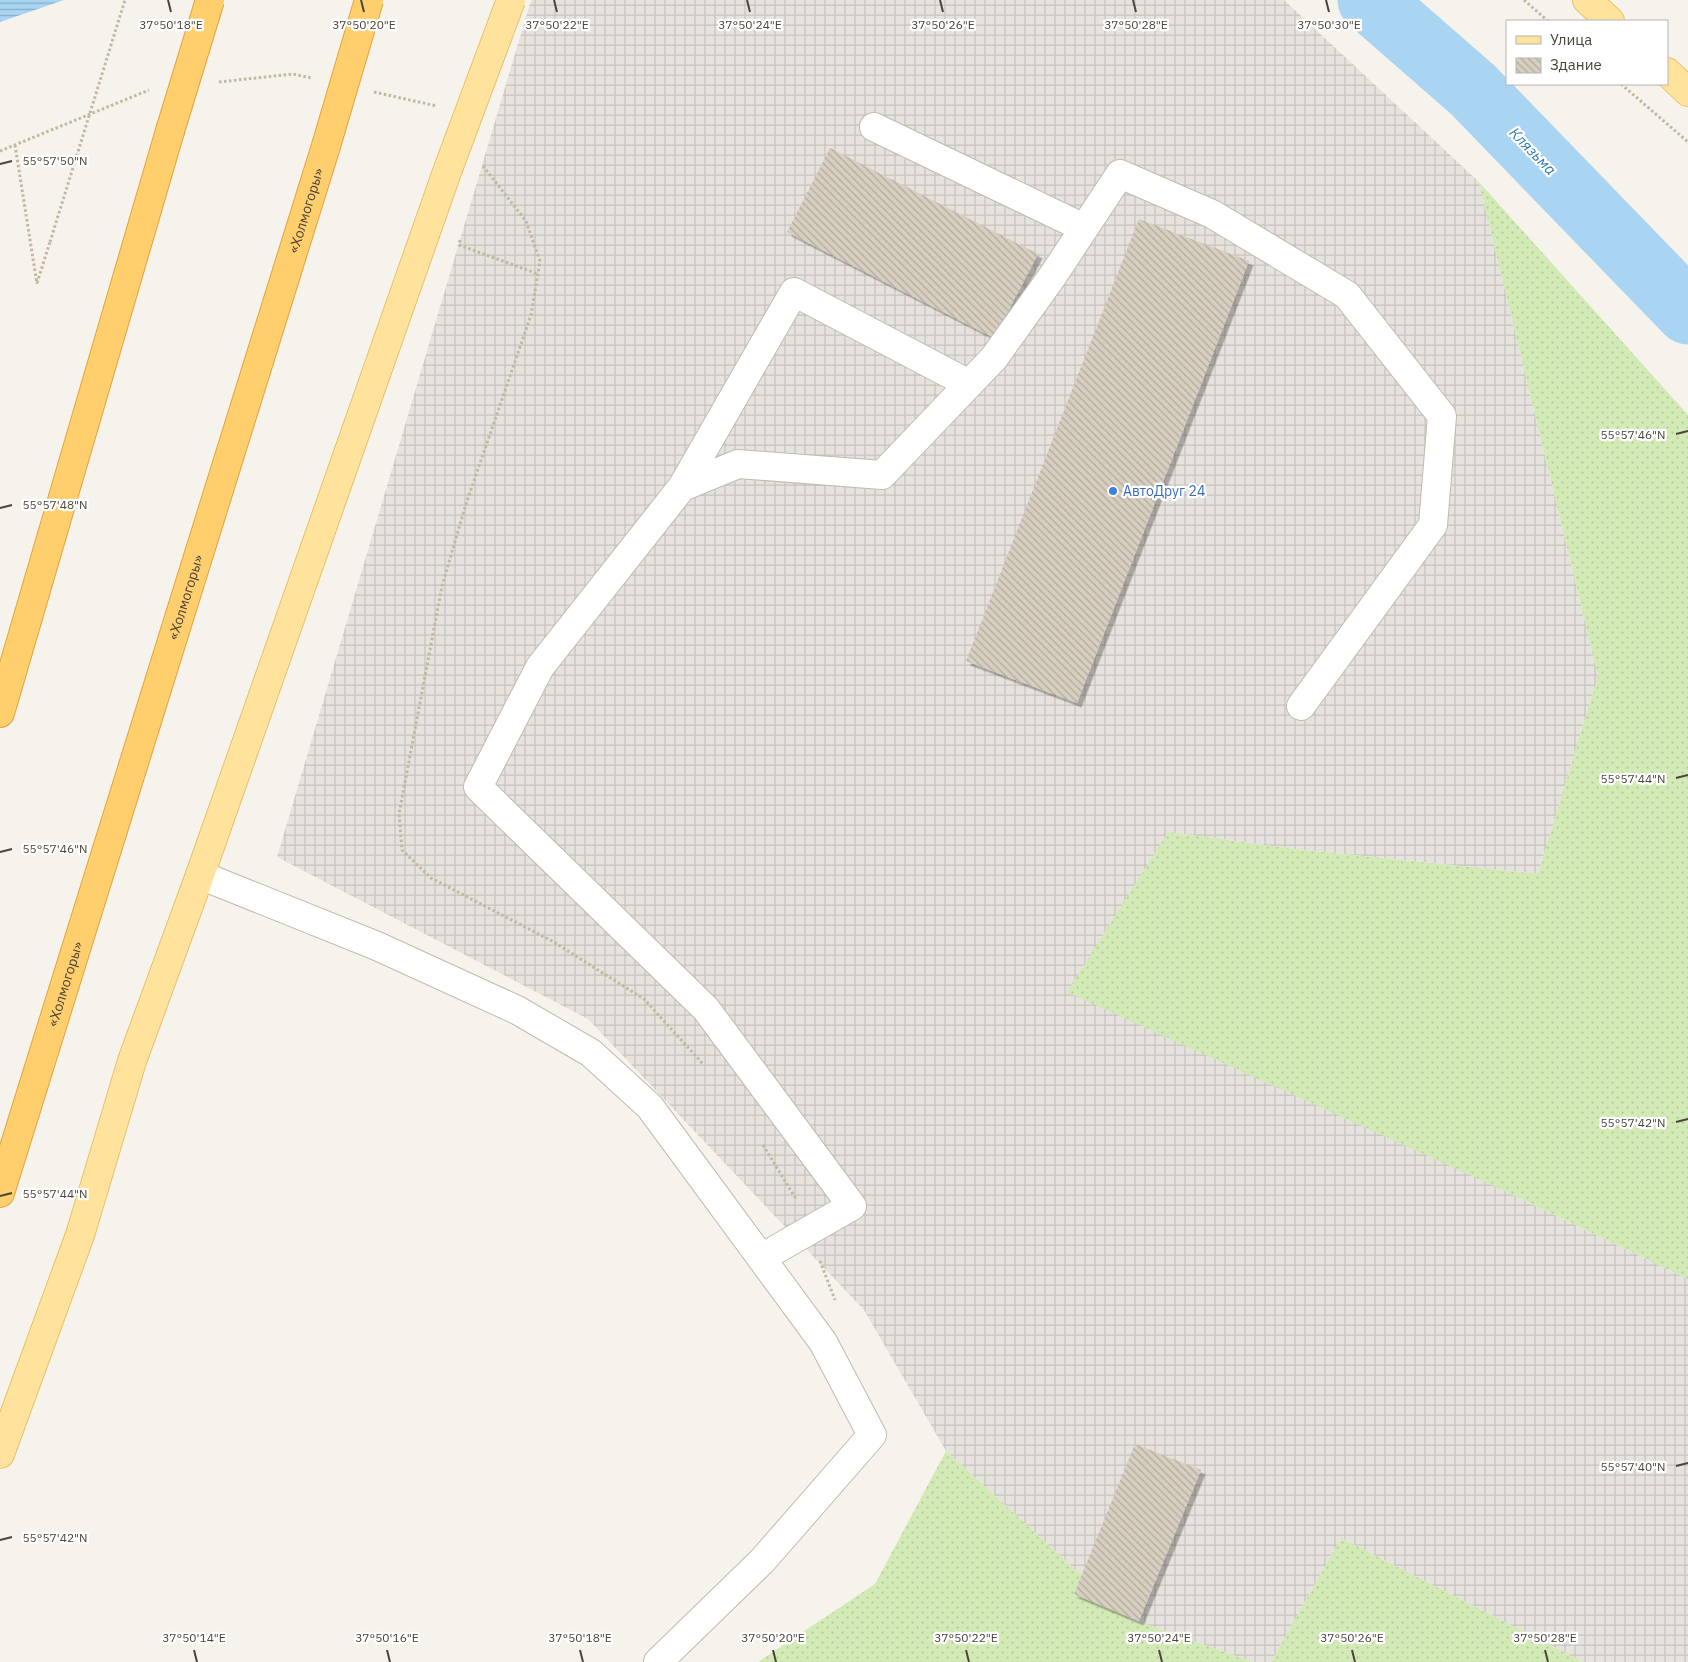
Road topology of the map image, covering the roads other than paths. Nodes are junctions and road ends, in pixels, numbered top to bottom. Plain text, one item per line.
1 (210, 0) edge
2 (369, 0) edge
3 (510, 0) edge
4 (1587, 0) edge
5 (1609, 20) edge
6 (1668, 73) edge
7 (1688, 92) edge
8 (874, 128) dead end
9 (1084, 228) junction
10 (969, 384) junction
11 (682, 487) junction
12 (1301, 706) dead end
13 (0, 713) edge
14 (200, 875) junction
15 (0, 1194) edge
16 (761, 1258) junction
17 (0, 1454) edge
18 (658, 1662) edge

1 - 13 highway, bridge
2 - 15 highway, «Холмогоры», bridge
3 - 14 main road, bridge
4 - 5 main road
6 - 7 main road
8 - 9 lane
9 - 10 lane
9 - 12 lane
10 - 11 lane
10 - 11 lane
11 - 16 lane
14 - 16 lane
14 - 17 main road
16 - 18 lane

